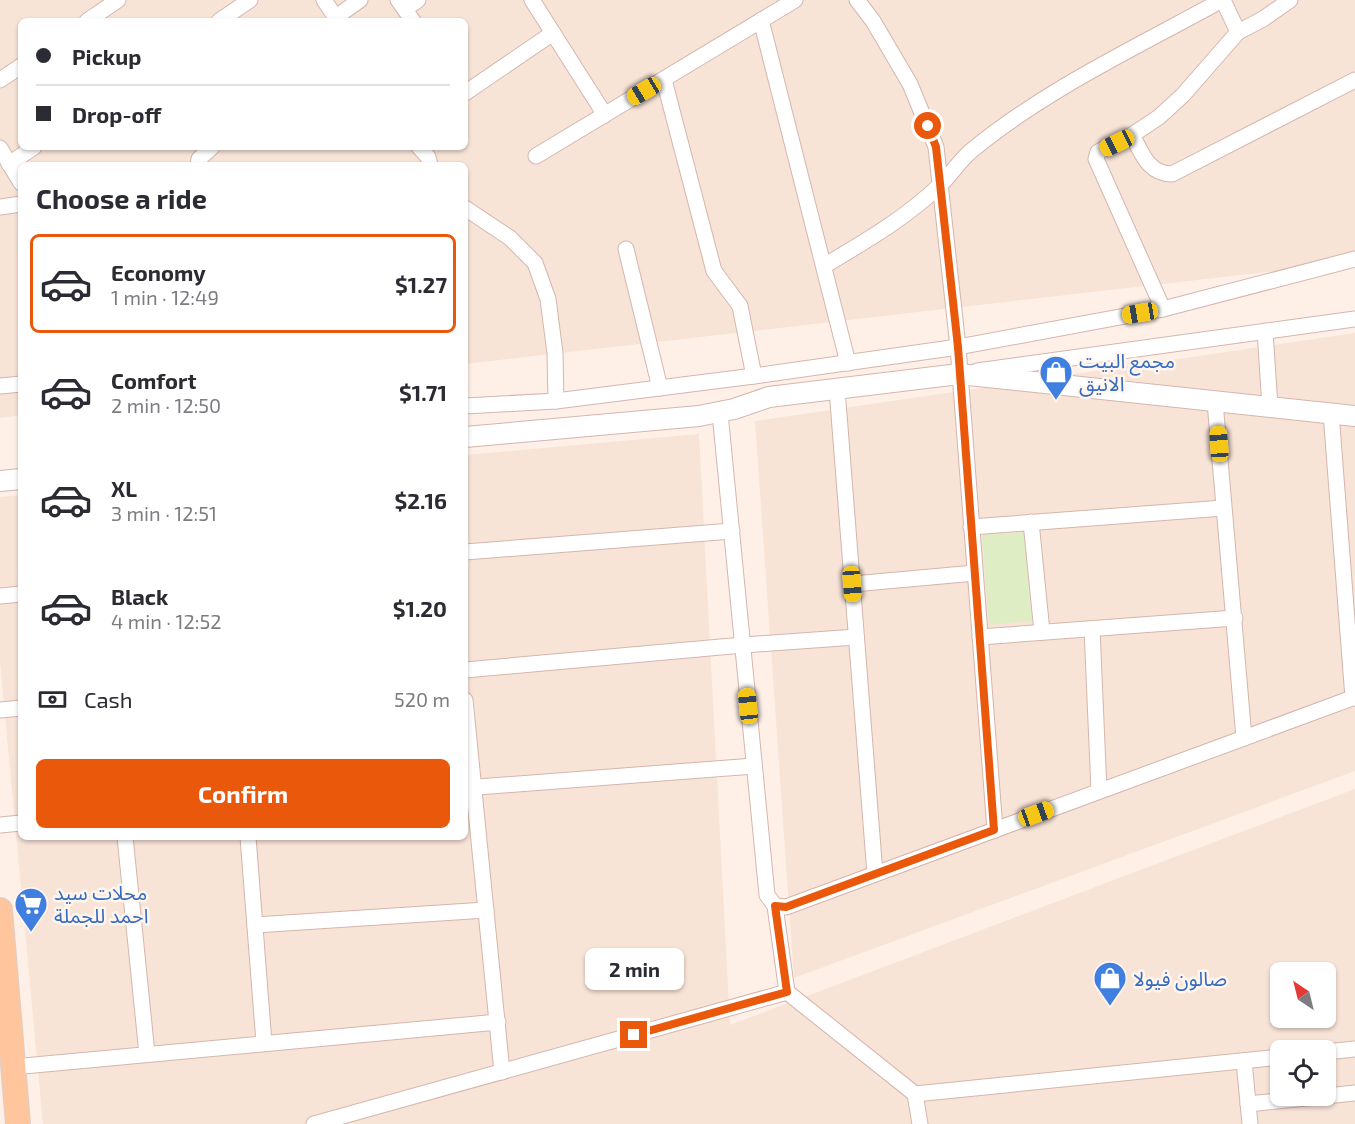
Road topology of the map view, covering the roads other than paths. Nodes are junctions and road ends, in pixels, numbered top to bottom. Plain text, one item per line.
1 (118, 0) edge
2 (250, 0) edge
3 (324, 0) edge
4 (360, 0) edge
5 (418, 0) edge
6 (532, 0) edge
7 (795, 0) edge
8 (857, 0) edge
9 (1222, 0) edge
10 (1290, 0) edge
11 (405, 10) edge
12 (91, 18) edge
13 (223, 18) edge
14 (336, 18) edge
15 (338, 18) edge
16 (761, 20) junction
17 (553, 33) junction
18 (1238, 33) junction
19 (18, 68) edge
20 (0, 80) edge
21 (664, 80) junction
22 (1355, 80) edge
23 (468, 91) edge
24 (605, 115) junction
25 (1132, 135) junction
26 (0, 148) edge
27 (30, 150) edge
28 (209, 150) edge
29 (536, 156) dead end
30 (199, 162) edge
31 (9, 164) junction
32 (18, 178) edge
33 (941, 185) junction
34 (18, 204) edge
35 (0, 207) edge
36 (468, 210) edge
37 (626, 249) dead end
38 (1355, 259) edge
39 (824, 266) junction
40 (1163, 309) junction
41 (1355, 319) edge
42 (1265, 331) junction
43 (958, 347) junction
44 (848, 363) junction
45 (959, 374) junction
46 (754, 376) junction
47 (18, 384) edge
48 (0, 386) edge
49 (660, 388) junction
50 (837, 389) junction
51 (556, 401) junction
52 (1215, 402) junction
53 (468, 406) edge
54 (1270, 407) junction
55 (720, 412) junction
56 (1330, 413) junction
57 (1355, 416) edge
58 (468, 437) edge
59 (18, 479) edge
60 (0, 481) edge
61 (1224, 508) junction
62 (1031, 522) junction
63 (971, 527) junction
64 (732, 531) junction
65 (468, 552) edge
66 (975, 573) junction
67 (852, 584) junction
68 (18, 594) edge
69 (0, 596) edge
70 (1235, 618) junction
71 (1092, 629) junction
72 (1042, 632) junction
73 (856, 637) junction
74 (980, 637) junction
75 (743, 645) junction
76 (468, 670) edge
77 (1354, 698) edge
78 (18, 708) edge
79 (0, 710) edge
80 (1244, 738) junction
81 (468, 766) edge
82 (754, 766) junction
83 (469, 788) edge
84 (1099, 791) junction
85 (18, 823) edge
86 (0, 825) edge
87 (994, 830) junction
88 (125, 840) edge
89 (248, 840) edge
90 (875, 874) junction
91 (775, 906) junction
92 (0, 910) edge
93 (486, 910) junction
94 (255, 925) junction
95 (787, 992) junction
96 (498, 1022) junction
97 (264, 1043) junction
98 (1355, 1049) edge
99 (1336, 1051) edge
100 (147, 1054) junction
101 (1270, 1058) edge
102 (1244, 1061) junction
103 (13, 1067) junction
104 (502, 1072) junction
105 (915, 1094) junction
106 (1355, 1094) edge
107 (1248, 1104) junction
108 (18, 1124) edge
109 (314, 1124) edge
110 (920, 1124) edge
111 (1250, 1124) edge

1 - 12 street
2 - 13 street
3 - 14 street
4 - 15 street
5 - 11 street
6 - 17 street
7 - 16 street
8 - 33 street
9 - 18 street
9 - 33 street
10 - 18 street
16 - 21 street
16 - 39 street
17 - 23 street
17 - 24 street
18 - 25 street
19 - 20 street
21 - 24 street
21 - 46 street
22 - 25 street
24 - 29 street
25 - 40 street
26 - 31 street
27 - 31 street
28 - 30 street
31 - 32 street
33 - 39 street
33 - 43 street
34 - 35 street
36 - 51 street
37 - 49 street
38 - 40 street
39 - 44 street
40 - 43 street
41 - 42 street
42 - 45 street
42 - 54 street
43 - 44 street
43 - 45 street
44 - 46 street
45 - 50 street
45 - 52 street
45 - 63 street
46 - 49 street
47 - 48 street
49 - 51 street
50 - 55 street
50 - 67 street
51 - 53 street
52 - 54 street
52 - 61 street
54 - 56 street
55 - 58 street
55 - 64 street
56 - 57 street
56 - 77 street
59 - 60 street
61 - 62 street
61 - 70 street
62 - 63 street
62 - 72 street
63 - 66 street
64 - 65 street
64 - 75 street
66 - 67 street
66 - 74 street
67 - 73 street
68 - 69 street
70 - 71 street
70 - 80 street
71 - 72 street
71 - 84 street
72 - 74 street
73 - 75 street
73 - 90 street
74 - 87 street
75 - 76 street
75 - 82 street
77 - 80 street
78 - 79 street
80 - 84 street
81 - 83 street
82 - 83 street
82 - 91 street
83 - 93 street
84 - 87 street
85 - 86 street
87 - 90 street
88 - 100 street
89 - 94 street
90 - 91 street
91 - 95 street
92 - 103 main road
93 - 94 street
93 - 96 street
94 - 97 street
95 - 104 street
95 - 105 street
96 - 97 street
96 - 104 street
97 - 100 street
98 - 99 street
100 - 103 street
101 - 102 street
102 - 105 street
102 - 107 street
103 - 108 main road
104 - 109 street
105 - 110 street
106 - 107 street
107 - 111 street

